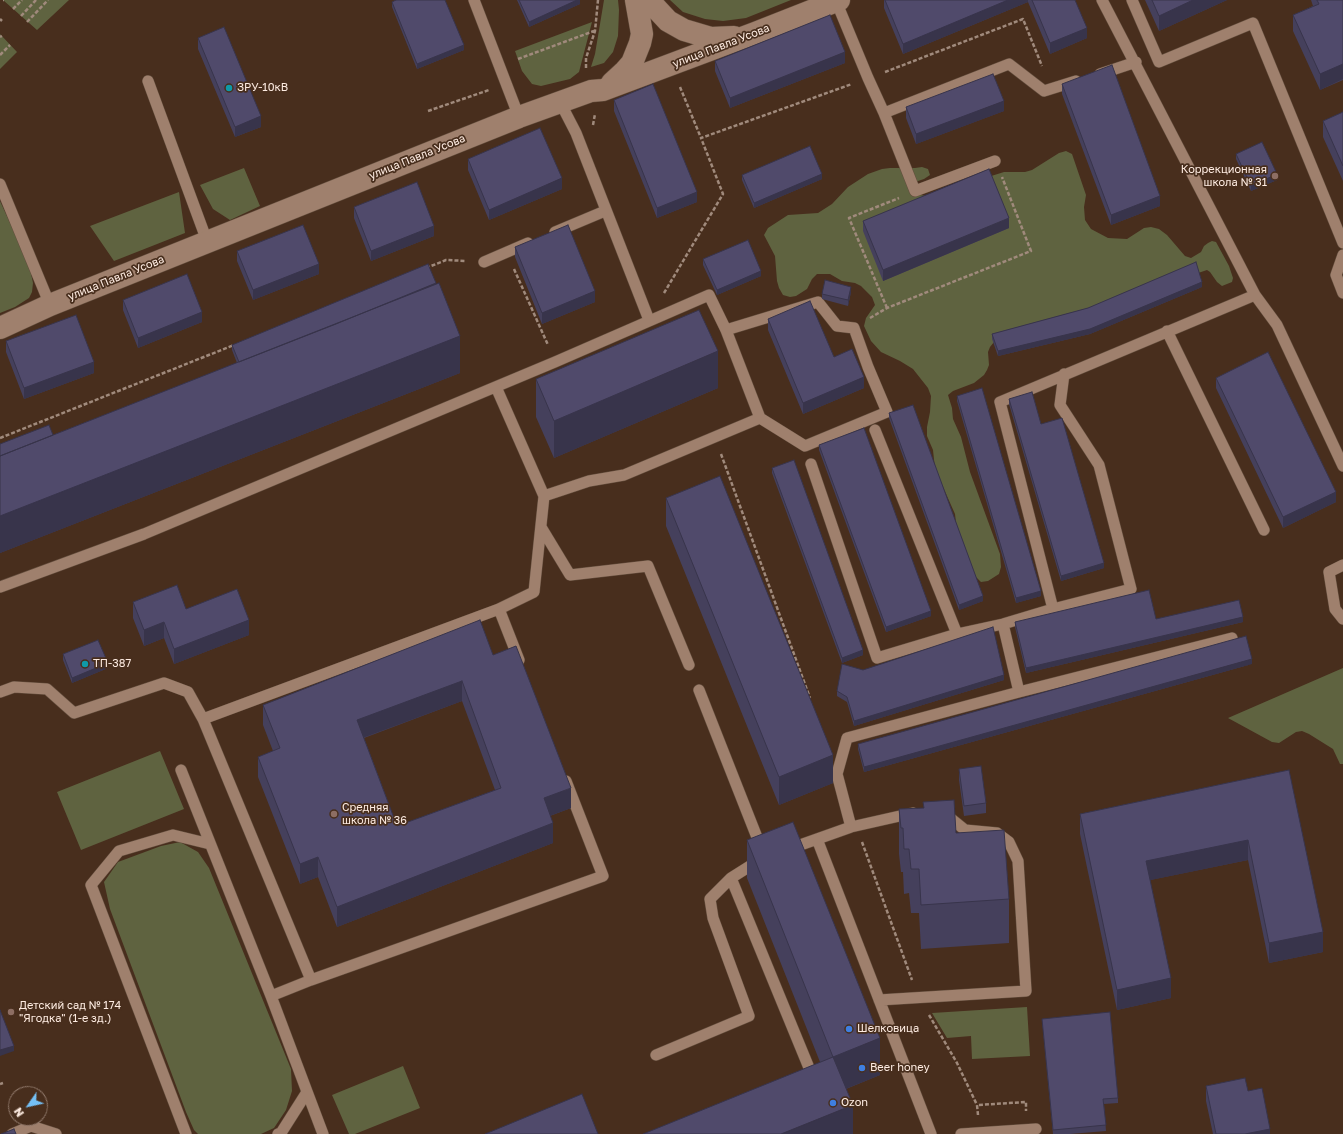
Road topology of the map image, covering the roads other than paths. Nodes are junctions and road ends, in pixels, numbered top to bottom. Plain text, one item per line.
1 (474, 0) edge
2 (636, 0) edge
3 (651, 0) edge
4 (1102, 0) edge
5 (1132, 0) edge
6 (837, 1) edge
7 (755, 33) junction
8 (1136, 62) junction
9 (148, 81) dead end
10 (603, 90) junction
11 (560, 102) junction
12 (884, 114) junction
13 (519, 117) junction
14 (995, 161) road end
15 (0, 184) edge
16 (605, 211) junction
17 (207, 241) junction
18 (1343, 243) edge
19 (1343, 255) edge
20 (484, 262) dead end
21 (1343, 293) edge
22 (1255, 295) junction
23 (50, 304) junction
24 (649, 320) junction
25 (0, 328) edge
26 (726, 330) junction
27 (1167, 331) junction
28 (1064, 374) junction
29 (496, 387) junction
30 (760, 418) junction
31 (875, 430) dead end
32 (811, 464) dead end
33 (1343, 466) edge
34 (544, 496) junction
35 (541, 527) junction
36 (1264, 530) dead end
37 (1343, 565) edge
38 (0, 587) edge
39 (499, 609) junction
40 (1053, 609) junction
41 (1343, 619) edge
42 (1003, 624) junction
43 (956, 634) junction
44 (1232, 638) edge
45 (689, 665) dead end
46 (522, 668) edge
47 (699, 690) dead end
48 (0, 692) edge
49 (1019, 692) junction
50 (203, 719) junction
51 (181, 770) dead end
52 (562, 772) edge
53 (937, 808) edge
54 (922, 811) edge
55 (853, 826) junction
56 (817, 839) junction
57 (210, 844) junction
58 (772, 855) junction
59 (731, 878) junction
60 (310, 980) junction
61 (271, 996) junction
62 (879, 1000) junction
63 (656, 1055) dead end
64 (818, 1090) edge
65 (307, 1092) junction
66 (1032, 1130) road end
67 (12, 1134) edge
68 (56, 1134) edge
69 (186, 1134) edge
70 (278, 1134) edge
71 (323, 1134) edge
72 (931, 1134) edge
73 (961, 1134) edge

1 - 13 lane
2 - 10 street
3 - 7 street
4 - 8 lane
5 - 18 lane
6 - 7 street, улица Павла Усова
6 - 12 lane
7 - 10 street, улица Павла Усова
8 - 12 lane
8 - 22 lane
9 - 17 lane
10 - 11 street, улица Павла Усова
11 - 13 street, улица Павла Усова
11 - 16 lane
12 - 14 lane
13 - 17 street, улица Павла Усова
15 - 23 lane
16 - 20 lane
16 - 24 lane
17 - 23 street, улица Павла Усова
19 - 21 lane
22 - 27 lane
22 - 33 lane
23 - 25 street, улица Павла Усова
24 - 26 lane
24 - 29 lane
26 - 30 lane
26 - 30 lane
27 - 28 lane
27 - 36 lane
28 - 40 lane
28 - 40 lane
29 - 34 lane
29 - 38 lane
30 - 34 lane
31 - 43 lane
32 - 43 lane
34 - 35 lane
35 - 39 lane
35 - 45 lane
37 - 41 lane
39 - 46 lane
39 - 50 lane
40 - 42 lane
42 - 43 lane
42 - 49 lane
44 - 49 lane
47 - 58 lane
48 - 50 lane
49 - 55 lane
50 - 60 lane
51 - 57 lane
52 - 60 lane
53 - 62 lane
54 - 55 lane
55 - 56 lane
56 - 58 lane
56 - 62 lane
57 - 61 lane
57 - 69 lane
58 - 59 lane
59 - 63 lane
59 - 64 lane
60 - 61 lane
61 - 65 lane
62 - 72 lane
65 - 70 lane
65 - 71 lane
66 - 73 lane
67 - 68 lane

